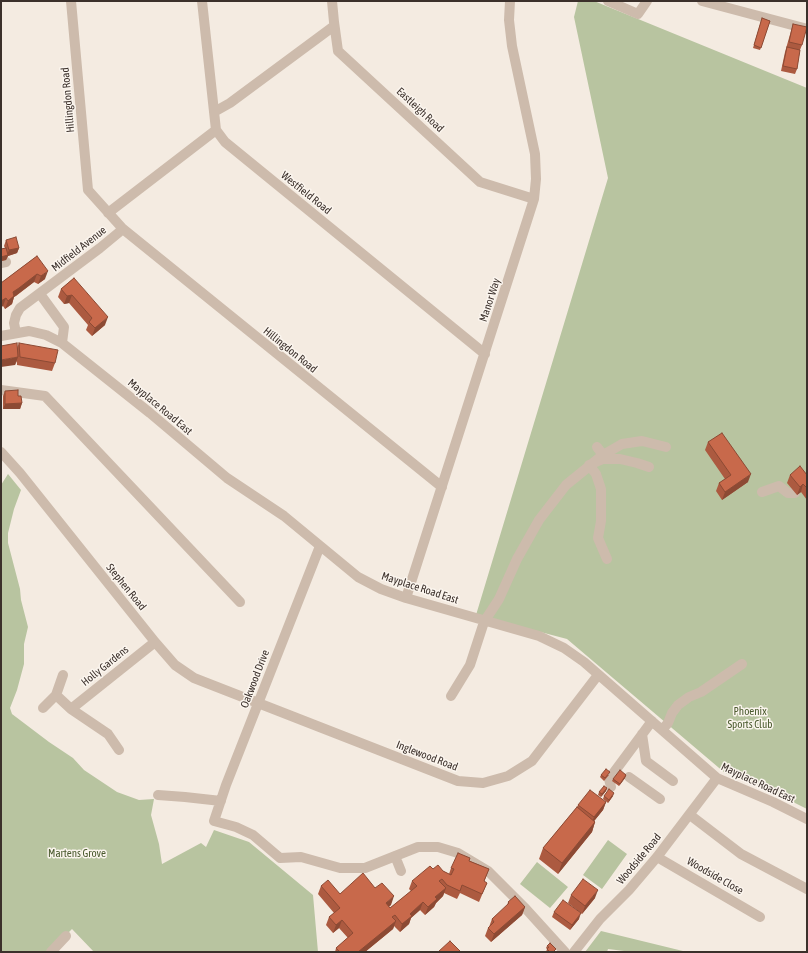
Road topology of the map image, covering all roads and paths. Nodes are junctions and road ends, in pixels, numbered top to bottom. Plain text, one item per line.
1 (71, 1) edge
2 (202, 1) edge
3 (332, 1) edge
4 (510, 1) edge
5 (608, 1) edge
6 (647, 1) edge
7 (702, 1) edge
8 (334, 26) junction
9 (807, 29) edge
10 (214, 112) junction
11 (216, 130) junction
12 (534, 199) junction
13 (108, 213) junction
14 (123, 229) junction
15 (40, 294) junction
16 (16, 333) junction
17 (1, 336) edge
18 (62, 344) junction
19 (485, 354) junction
20 (1, 390) edge
21 (666, 447) dead end
22 (3, 456) edge
23 (589, 465) junction
24 (649, 467) dead end
25 (442, 488) junction
26 (762, 492) dead end
27 (795, 493) dead end
28 (320, 546) junction
29 (607, 559) dead end
30 (406, 598) junction
31 (240, 602) dead end
32 (484, 622) junction
33 (155, 642) junction
34 (742, 664) dead end
35 (63, 675) dead end
36 (598, 675) junction
37 (56, 695) junction
38 (451, 696) dead end
39 (258, 703) junction
40 (43, 708) dead end
41 (71, 709) junction
42 (652, 721) junction
43 (662, 730) junction
44 (642, 734) junction
45 (119, 750) dead end
46 (629, 777) dead end
47 (717, 778) junction
48 (673, 781) dead end
49 (611, 787) dead end
50 (158, 795) dead end
51 (660, 799) dead end
52 (221, 801) junction
53 (690, 815) junction
54 (807, 820) edge
55 (395, 856) junction
56 (658, 857) junction
57 (401, 871) dead end
58 (807, 889) edge
59 (760, 917) dead end
60 (66, 936) dead end
61 (51, 952) edge
62 (565, 952) edge
63 (574, 952) edge

1 - 13 street, Hillingdon Road
2 - 10 street
3 - 8 street, Eastleigh Road
4 - 12 street, Manor Way
5 - 6 street
7 - 9 street
8 - 10 street
8 - 12 street, Eastleigh Road
10 - 11 street
11 - 13 street, Midfield Avenue
11 - 19 street, Westfield Road
12 - 19 street, Manor Way
13 - 14 street, Midfield Avenue
14 - 15 street, Midfield Avenue
14 - 25 street, Hillingdon Road
15 - 16 street, Midfield Avenue
15 - 18 street
16 - 17 street, Mayplace Road East
16 - 18 street, Mayplace Road East
18 - 28 street, Mayplace Road East
19 - 25 street, Manor Way
20 - 31 street
21 - 23 street
22 - 33 street, Stephen Road
23 - 24 street
23 - 29 street
23 - 32 street
25 - 30 street, Manor Way
26 - 27 street
28 - 30 street, Mayplace Road East
28 - 39 street, Oakwood Drive
30 - 32 street, Mayplace Road East
32 - 36 street, Mayplace Road East
32 - 38 street
33 - 39 street, Stephen Road
33 - 41 street, Holly Gardens
34 - 43 street
35 - 37 street, Holly Gardens
36 - 39 street, Inglewood Road
36 - 42 street, Mayplace Road East
37 - 40 street, Holly Gardens
37 - 41 street
39 - 52 street, Oakwood Drive
41 - 45 street
42 - 43 street, Mayplace Road East
42 - 44 street
43 - 47 street, Mayplace Road East
44 - 48 street
44 - 49 street
46 - 51 street
47 - 53 street, Woodside Road
47 - 54 street, Mayplace Road East
50 - 52 street
52 - 55 street, Oakwood Drive
53 - 56 street, Woodside Road
53 - 58 street
55 - 57 street
55 - 62 street
56 - 59 street, Woodside Close
56 - 63 street, Woodside Road
60 - 61 street

